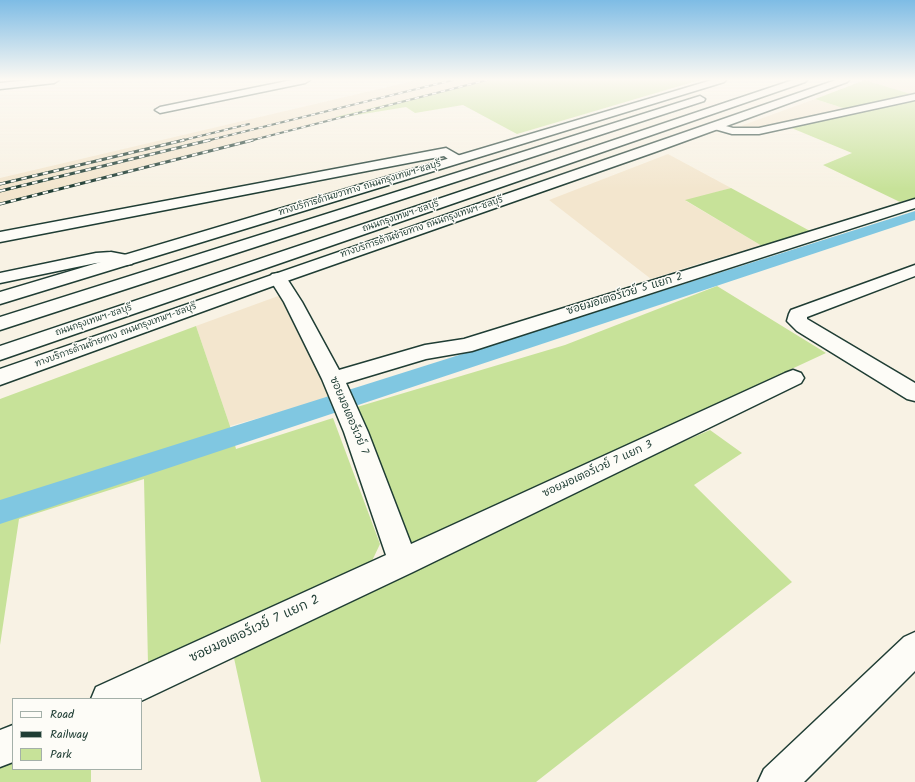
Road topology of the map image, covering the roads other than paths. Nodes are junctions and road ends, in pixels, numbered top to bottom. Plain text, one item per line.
1 (599, 116) edge
2 (646, 116) edge
3 (695, 116) edge
4 (742, 116) edge
5 (826, 116) edge
6 (715, 126) junction
7 (456, 159) junction
8 (915, 203) edge
9 (0, 237) edge
10 (126, 260) junction
11 (915, 270) edge
12 (0, 278) edge
13 (278, 278) junction
14 (0, 298) edge
15 (0, 324) edge
16 (0, 353) edge
17 (0, 378) edge
18 (793, 378) dead end
19 (334, 383) junction
20 (915, 393) edge
21 (403, 562) junction
22 (915, 648) edge
23 (110, 698) edge
24 (12, 743) edge
25 (0, 749) edge
26 (777, 782) edge

1 - 7 main road, ทางบริการด้านขวาทาง ถนนกรุงเทพฯ-ชลบุรี
2 - 15 main road, ถนนกรุงเทพฯ-ชลบุรี
3 - 16 main road, ถนนกรุงเทพฯ-ชลบุรี
4 - 6 main road, ทางบริการด้านซ้ายทาง ถนนกรุงเทพฯ-ชลบุรี
5 - 6 main road
6 - 13 main road, ทางบริการด้านซ้ายทาง ถนนกรุงเทพฯ-ชลบุรี
7 - 9 main road
7 - 10 main road, ทางบริการด้านขวาทาง ถนนกรุงเทพฯ-ชลบุรี
8 - 19 main road, ซอยมอเตอร์เวย์ 5 แยก 2
10 - 12 main road
10 - 14 main road, ทางบริการด้านขวาทาง ถนนกรุงเทพฯ-ชลบุรี
11 - 20 main road
13 - 17 main road, ทางบริการด้านซ้ายทาง ถนนกรุงเทพฯ-ชลบุรี
13 - 19 main road, ซอยมอเตอร์เวย์ 7
18 - 21 main road, ซอยมอเตอร์เวย์ 7 แยก 3
19 - 21 main road, ซอยมอเตอร์เวย์ 7
21 - 23 main road, ซอยมอเตอร์เวย์ 7 แยก 2
22 - 26 main road
24 - 25 main road

